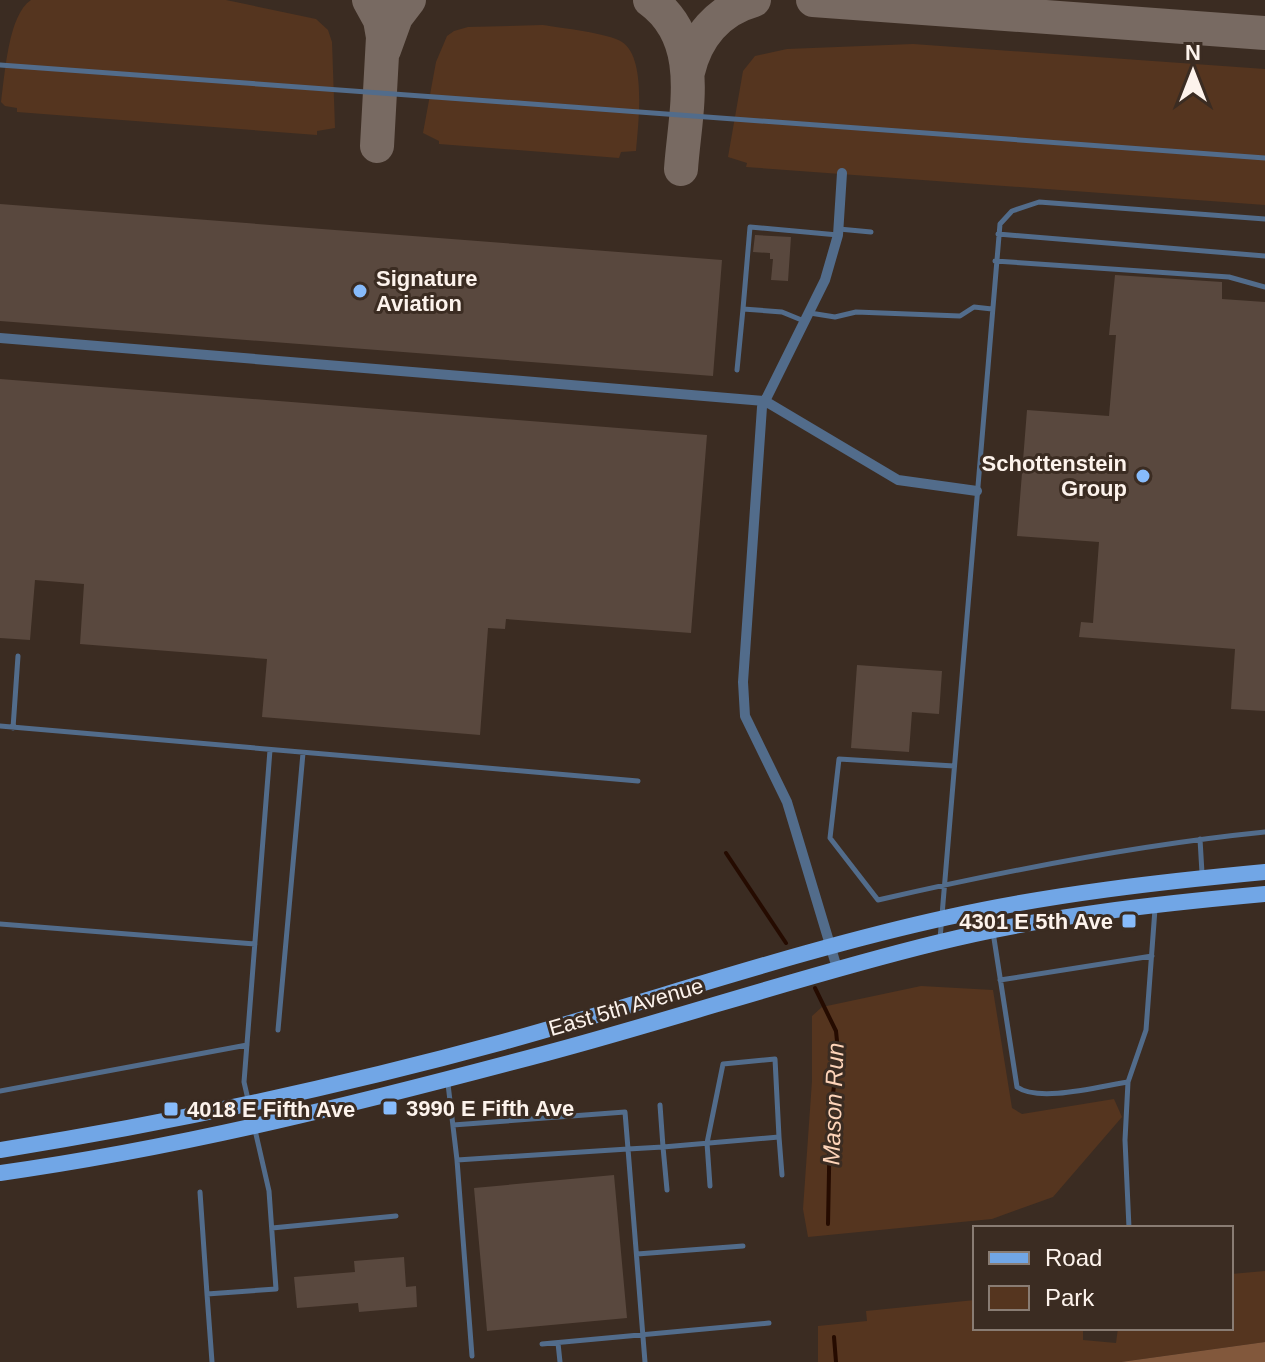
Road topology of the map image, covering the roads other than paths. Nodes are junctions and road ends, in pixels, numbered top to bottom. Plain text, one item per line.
1 (0, 65) edge
2 (1265, 158) edge
3 (842, 173) dead end
4 (1265, 219) edge
5 (838, 232) junction
6 (871, 232) dead end
7 (998, 234) junction
8 (1265, 256) edge
9 (995, 261) junction
10 (1265, 287) edge
11 (743, 309) junction
12 (992, 309) junction
13 (806, 317) junction
14 (0, 338) edge
15 (737, 370) dead end
16 (765, 401) junction
17 (977, 491) junction
18 (18, 656) dead end
19 (0, 726) edge
20 (13, 728) junction
21 (270, 750) junction
22 (303, 753) junction
23 (954, 766) junction
24 (638, 781) dead end
25 (1265, 832) edge
26 (1200, 839) junction
27 (1265, 872) edge
28 (1202, 878) junction
29 (944, 885) junction
30 (1265, 894) edge
31 (1155, 905) junction
32 (942, 919) junction
33 (0, 924) edge
34 (993, 931) junction
35 (940, 942) junction
36 (255, 944) junction
37 (832, 948) junction
38 (1152, 956) junction
39 (837, 968) junction
40 (1000, 980) junction
41 (278, 1030) dead end
42 (247, 1045) junction
43 (447, 1079) junction
44 (1128, 1082) junction
45 (0, 1091) edge
46 (250, 1105) junction
47 (660, 1105) dead end
48 (453, 1125) junction
49 (255, 1127) junction
50 (779, 1137) junction
51 (707, 1143) junction
52 (663, 1147) junction
53 (628, 1149) junction
54 (0, 1150) edge
55 (457, 1160) junction
56 (0, 1173) edge
57 (782, 1175) dead end
58 (710, 1186) dead end
59 (667, 1190) dead end
60 (200, 1192) dead end
61 (396, 1216) dead end
62 (1129, 1226) edge
63 (272, 1228) junction
64 (743, 1246) dead end
65 (637, 1254) junction
66 (207, 1294) junction
67 (769, 1323) dead end
68 (643, 1335) junction
69 (558, 1343) junction
70 (542, 1344) dead end
71 (472, 1356) dead end
72 (212, 1362) edge
73 (560, 1362) edge
74 (645, 1362) edge

1 - 2 lane
3 - 5 street
4 - 7 lane
5 - 6 lane
5 - 11 lane
5 - 13 street
7 - 8 lane
7 - 9 lane
9 - 10 lane
9 - 12 lane
11 - 13 lane
11 - 15 lane
12 - 13 lane
12 - 17 lane
13 - 16 street
14 - 16 street
16 - 17 street
16 - 37 street
17 - 23 lane
18 - 20 lane
19 - 20 lane
20 - 21 lane
21 - 22 lane
21 - 36 lane
22 - 24 lane
22 - 41 lane
23 - 29 lane
23 - 29 lane
25 - 26 lane
26 - 28 lane
26 - 29 lane
27 - 28 main road, East 5th Avenue
28 - 32 main road, East 5th Avenue
29 - 32 lane
30 - 31 main road, East 5th Avenue
31 - 34 main road, East 5th Avenue
31 - 38 lane
32 - 35 lane
32 - 37 main road, East 5th Avenue
33 - 36 lane
34 - 35 main road, East 5th Avenue
34 - 40 lane
35 - 39 main road, East 5th Avenue
36 - 42 lane
37 - 39 street
37 - 46 main road, East 5th Avenue
38 - 40 lane
38 - 44 lane
39 - 43 main road, East 5th Avenue
40 - 44 lane
42 - 45 lane
42 - 46 lane
43 - 48 lane
43 - 49 main road, East 5th Avenue
44 - 62 lane
46 - 49 lane
46 - 54 main road, East 5th Avenue
47 - 52 lane
48 - 53 lane
48 - 55 lane
49 - 56 main road, East 5th Avenue
49 - 63 lane
50 - 51 lane
50 - 51 lane
50 - 57 lane
51 - 52 lane
51 - 58 lane
52 - 53 lane
52 - 59 lane
53 - 55 lane
53 - 65 lane
55 - 71 lane
60 - 66 lane
61 - 63 lane
63 - 66 lane
64 - 65 lane
65 - 68 lane
66 - 72 lane
67 - 68 lane
68 - 69 lane
68 - 74 lane
69 - 70 lane
69 - 73 lane

